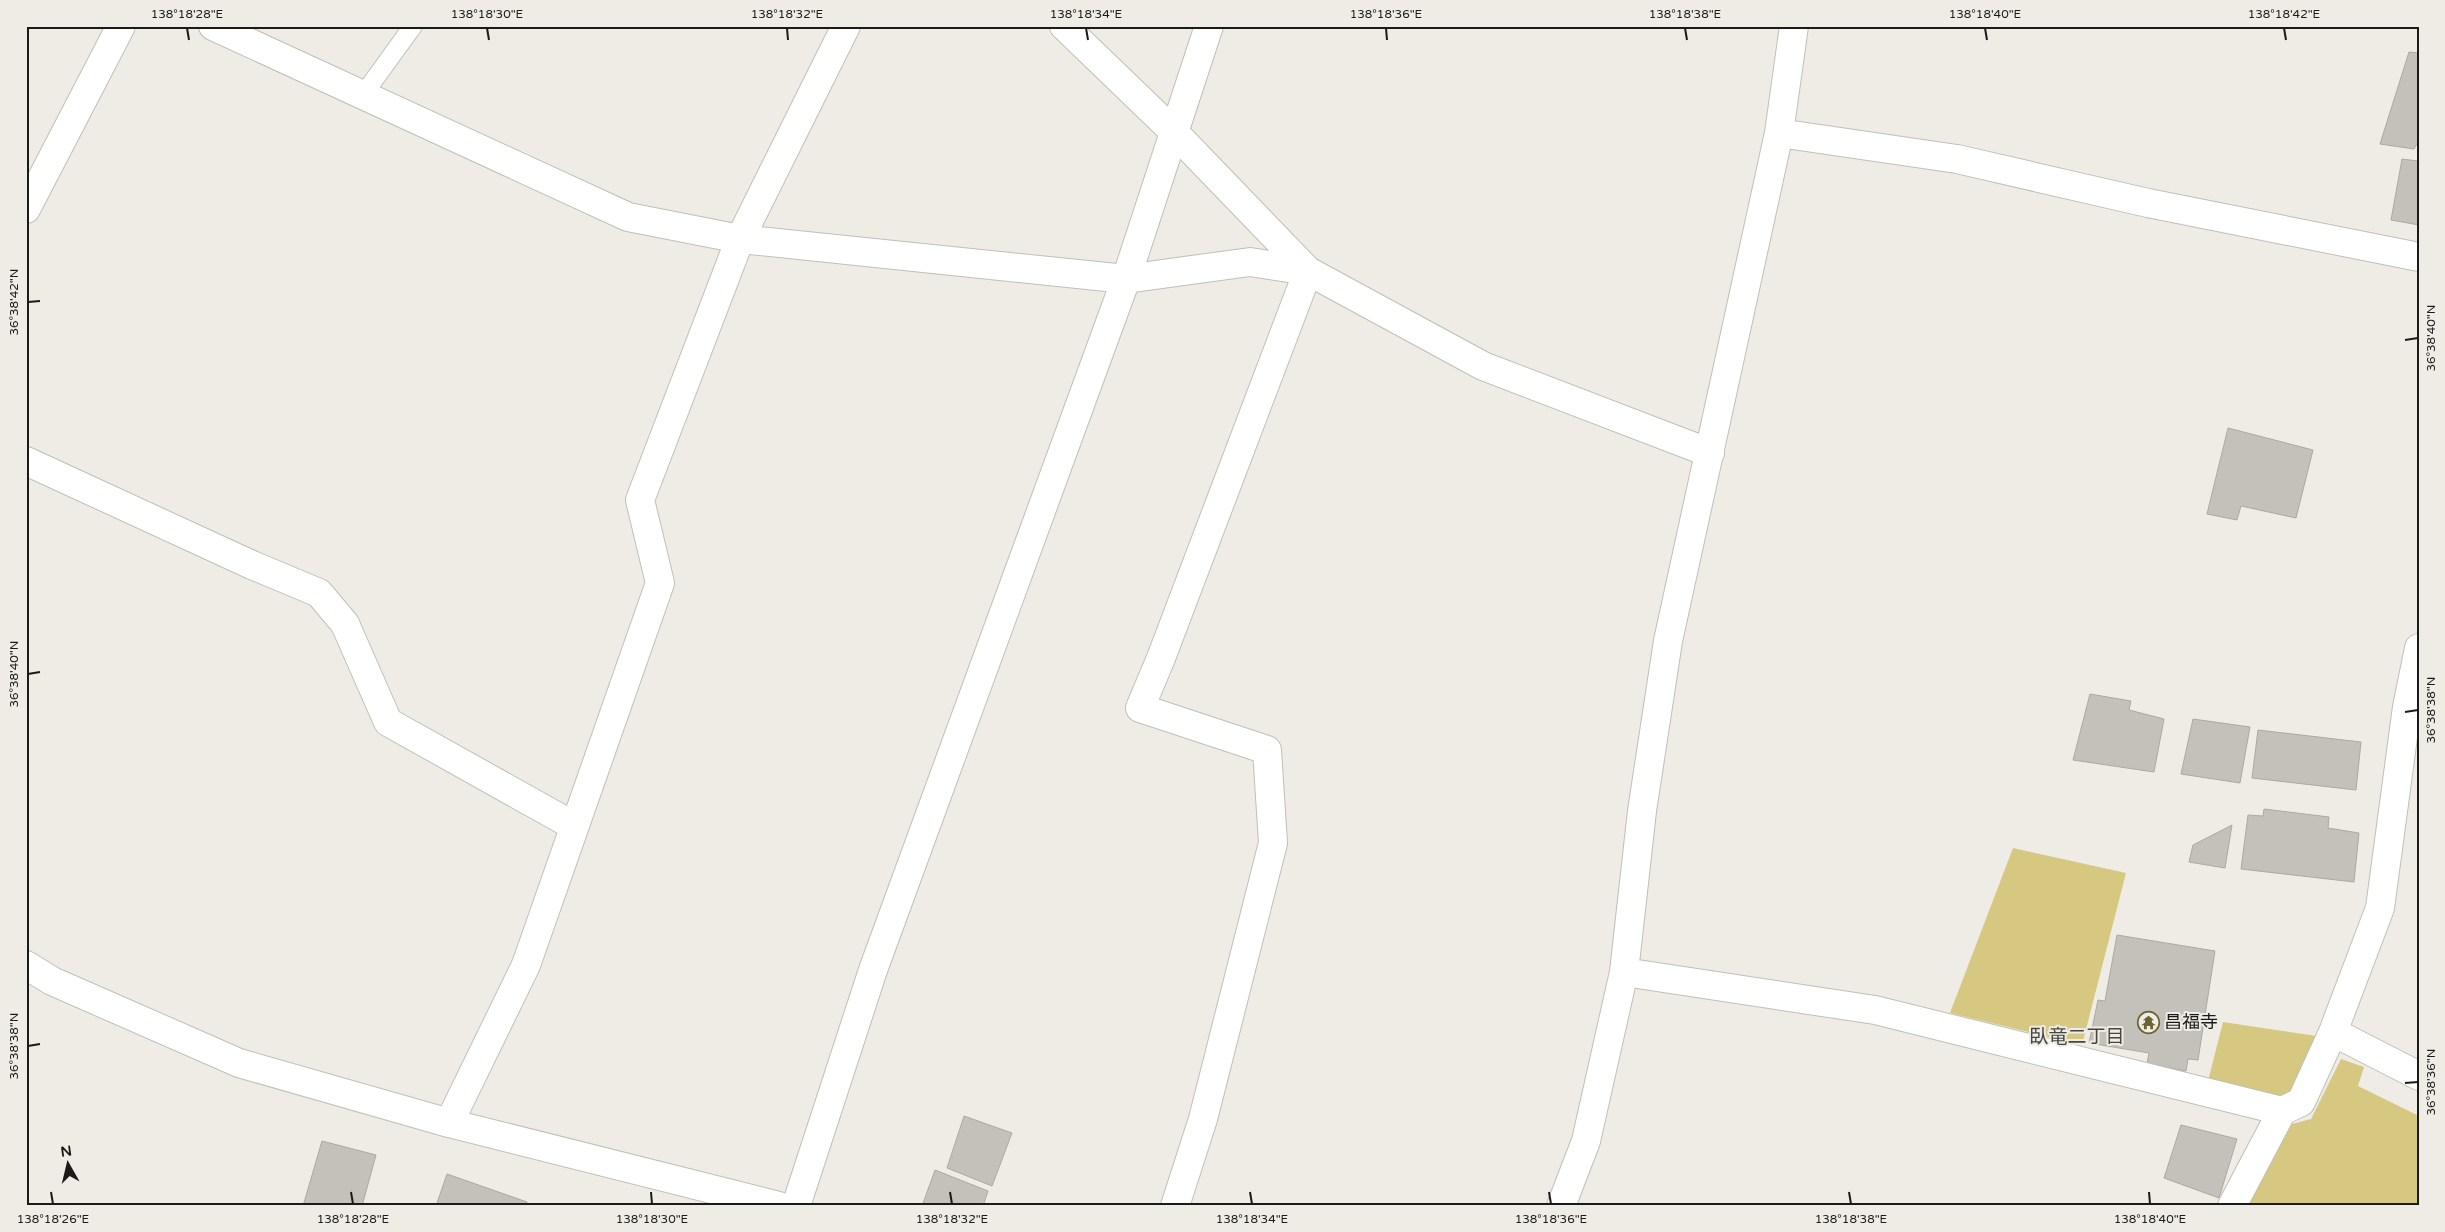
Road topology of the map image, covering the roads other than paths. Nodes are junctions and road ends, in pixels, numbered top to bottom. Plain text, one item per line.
1 (121, 26) edge
2 (213, 26) edge
3 (413, 26) edge
4 (846, 26) edge
5 (1064, 26) edge
6 (1209, 26) edge
7 (1794, 26) edge
8 (363, 95) junction
9 (1173, 131) junction
10 (1779, 133) junction
11 (26, 209) edge
12 (740, 239) junction
13 (2419, 257) edge
14 (1308, 271) junction
15 (1126, 279) junction
16 (1710, 453) junction
17 (26, 461) edge
18 (2419, 648) edge
19 (574, 826) junction
20 (26, 965) edge
21 (1624, 972) junction
22 (2333, 1032) junction
23 (2419, 1076) edge
24 (2282, 1111) junction
25 (449, 1123) junction
26 (779, 1206) edge
27 (796, 1206) edge
28 (1175, 1206) edge
29 (1561, 1206) edge
30 (2232, 1206) edge

1 - 11 street
2 - 8 street
3 - 8 lane
4 - 12 street
5 - 9 street
6 - 9 street
7 - 10 street
8 - 12 street
9 - 14 street
9 - 15 street
10 - 13 street
10 - 16 street
12 - 15 street
12 - 19 street
14 - 15 street
14 - 16 street
14 - 28 street
15 - 27 street
16 - 21 street
17 - 19 street
18 - 22 street
19 - 25 street
20 - 25 street
21 - 24 street
21 - 29 street
22 - 23 street
22 - 24 street
24 - 30 street
25 - 26 street

